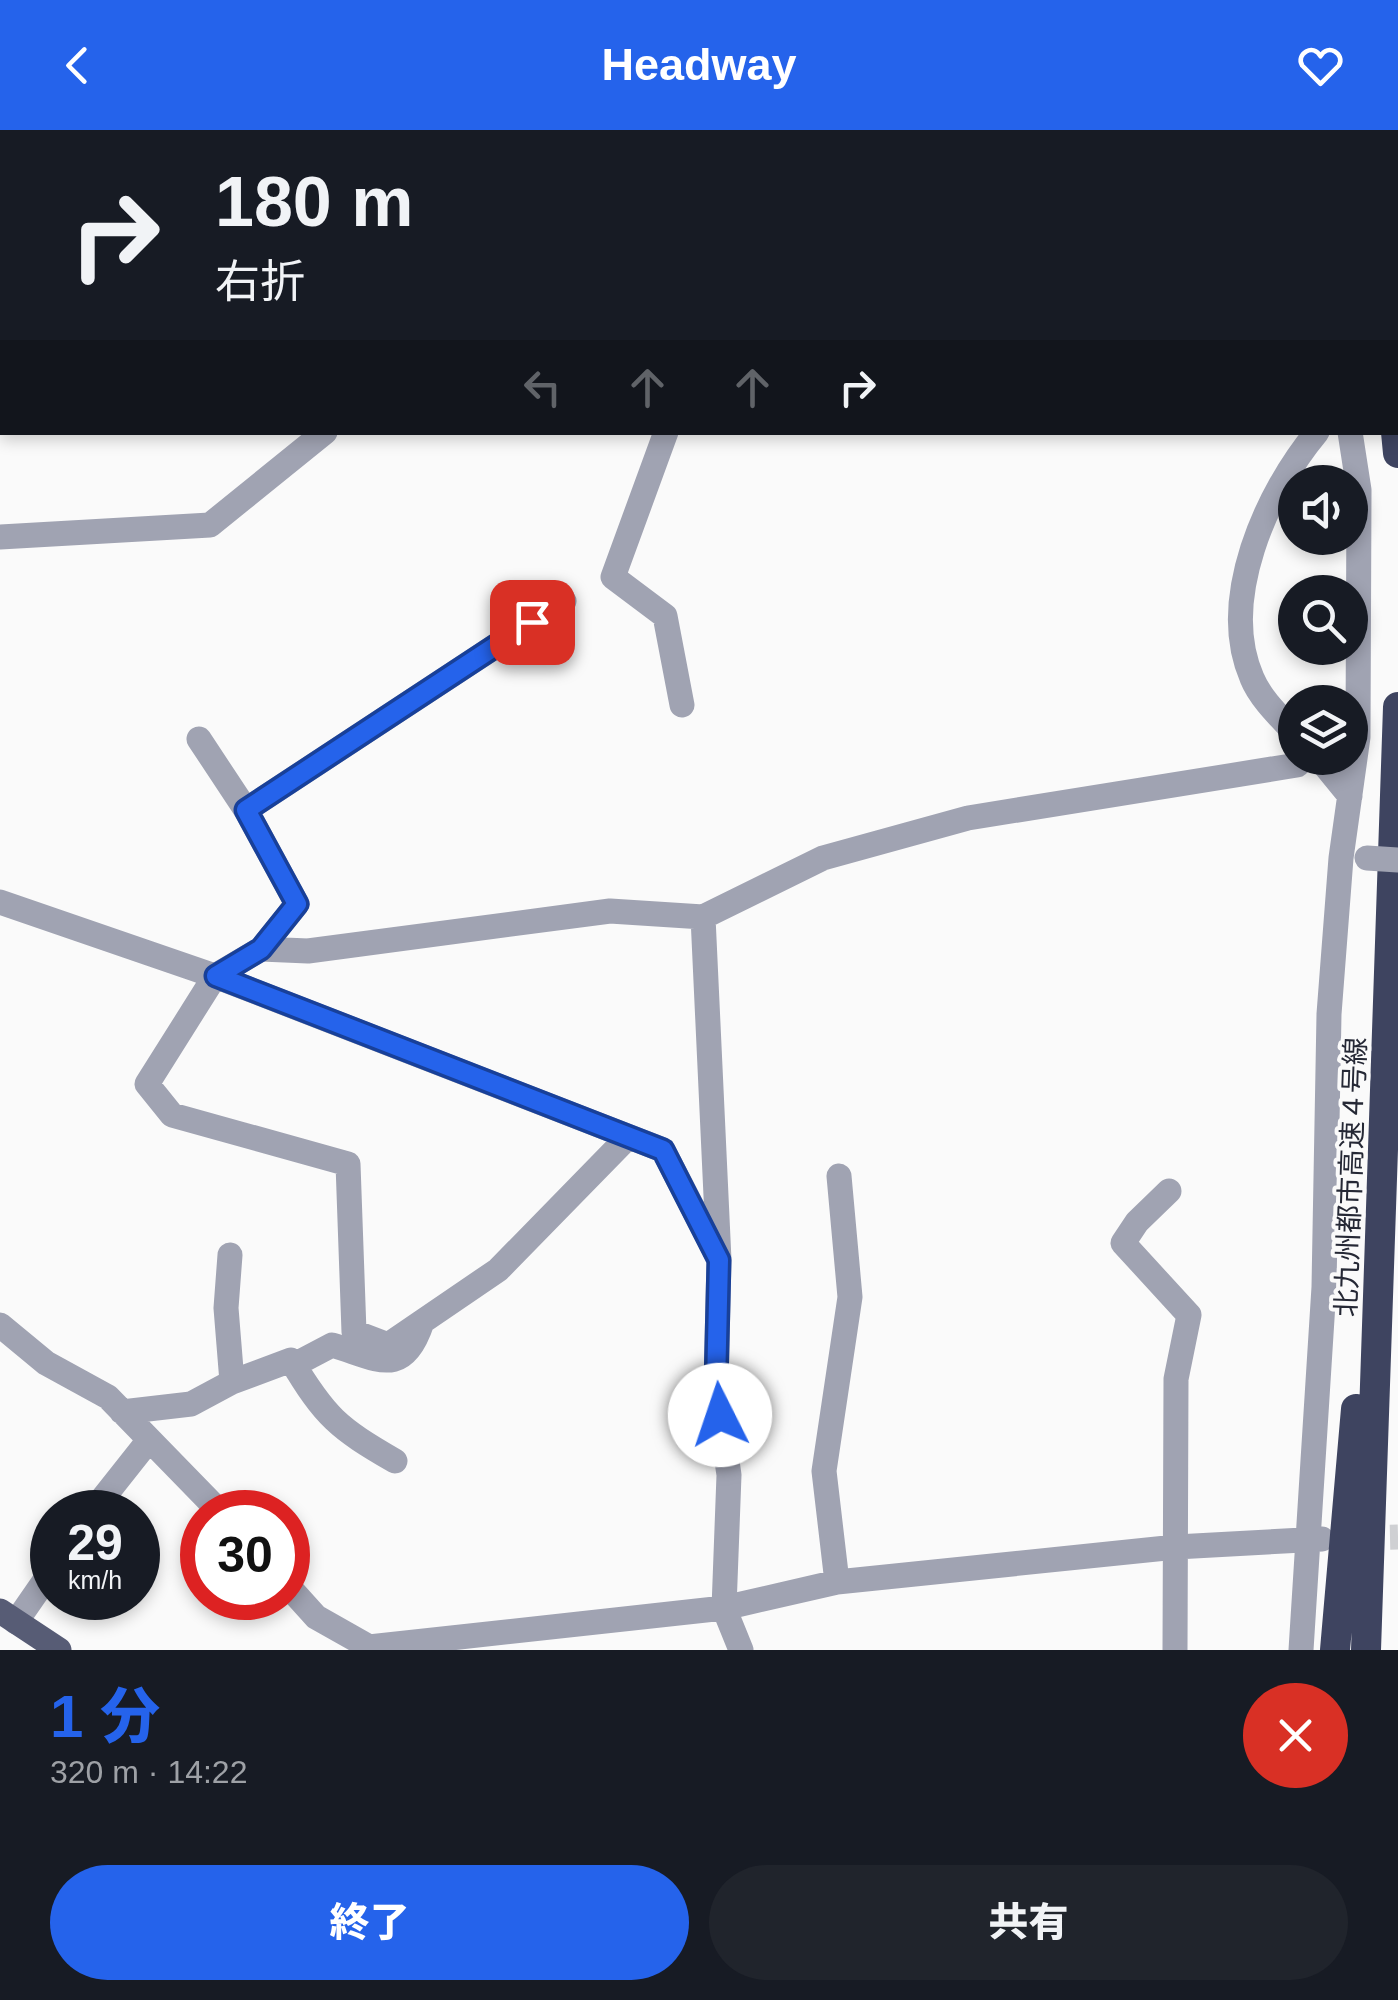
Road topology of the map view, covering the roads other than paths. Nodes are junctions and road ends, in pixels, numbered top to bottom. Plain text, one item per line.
1 (321, 435) edge
2 (665, 435) edge
3 (1315, 435) edge
4 (1350, 435) edge
5 (0, 537) edge
6 (564, 601) dead end
7 (682, 705) dead end
8 (1398, 707) edge
9 (1278, 712) edge
10 (199, 739) dead end
11 (1278, 769) edge
12 (1333, 775) edge
13 (1350, 796) junction
14 (246, 810) junction
15 (1354, 858) junction
16 (1398, 860) edge
17 (0, 902) edge
18 (703, 917) junction
19 (1392, 946) junction
20 (261, 949) junction
21 (216, 976) junction
22 (628, 1137) junction
23 (839, 1176) dead end
24 (1169, 1191) dead end
25 (230, 1255) dead end
26 (719, 1260) junction
27 (422, 1322) junction
28 (0, 1325) edge
29 (294, 1365) junction
30 (232, 1382) junction
31 (122, 1412) junction
32 (149, 1440) junction
33 (395, 1462) dead end
34 (109, 1490) edge
35 (198, 1490) edge
36 (1315, 1539) junction
37 (1176, 1547) junction
38 (837, 1582) junction
39 (30, 1593) edge
40 (724, 1608) junction
41 (310, 1610) edge
42 (8, 1616) edge
43 (59, 1650) edge
44 (741, 1650) edge
45 (1175, 1650) edge
46 (1301, 1650) edge
47 (1335, 1650) edge
48 (1366, 1650) edge

1 - 5 street
2 - 7 street
3 - 9 street
4 - 13 street
6 - 14 street
8 - 19 highway, 北九州都市高速４号線
10 - 14 street
11 - 18 street
12 - 13 street
13 - 15 street
14 - 20 street
15 - 16 street, bridge
15 - 36 street
17 - 21 street
18 - 20 street
18 - 26 street
19 - 47 highway
19 - 48 highway, 北九州都市高速４号線
20 - 21 street
21 - 22 street
21 - 27 street
22 - 26 street
22 - 27 street
23 - 38 street
24 - 37 street
25 - 30 street
26 - 40 street
27 - 29 street
28 - 31 street
29 - 30 street
29 - 33 street
30 - 31 street
31 - 32 street
32 - 34 street
32 - 35 street
36 - 37 street
36 - 46 street
37 - 38 street
37 - 45 street
38 - 40 street
39 - 42 street
40 - 41 street
40 - 44 street
42 - 43 main road

